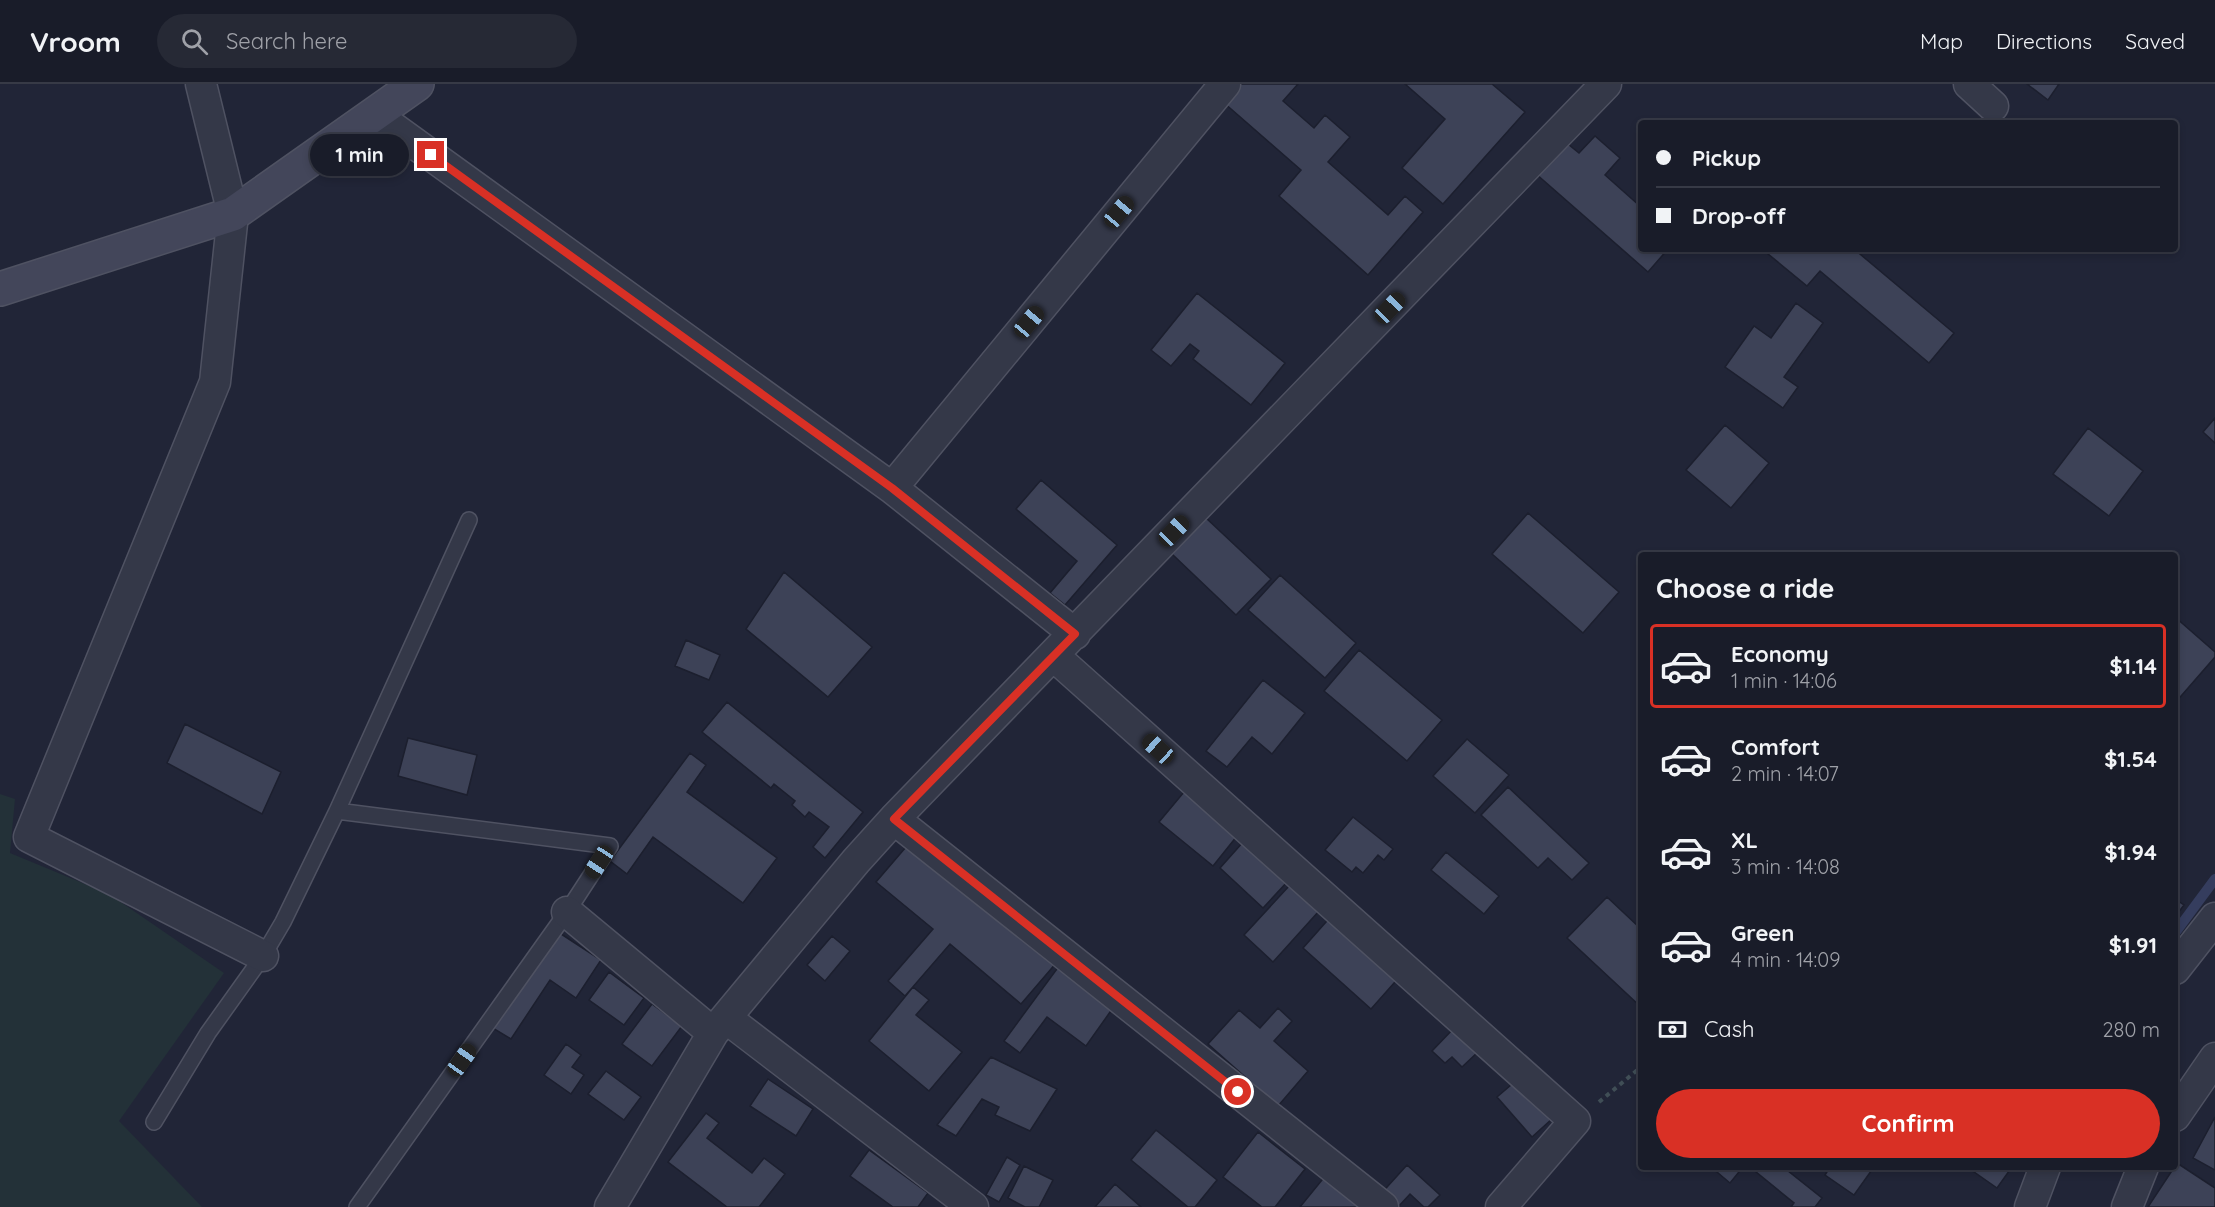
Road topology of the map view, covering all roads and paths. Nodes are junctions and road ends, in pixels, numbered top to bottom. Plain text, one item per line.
1 (201, 84) edge
2 (417, 84) edge
3 (1225, 84) edge
4 (1606, 84) edge
5 (1969, 84) edge
6 (1993, 106) dead end
7 (374, 114) junction
8 (233, 214) junction
9 (0, 289) edge
10 (892, 488) junction
11 (469, 520) dead end
12 (1075, 634) junction
13 (1054, 656) junction
14 (337, 811) junction
15 (894, 819) junction
16 (567, 912) junction
17 (2215, 918) edge
18 (263, 956) junction
19 (2178, 965) edge
20 (720, 1025) junction
21 (2215, 1058) edge
22 (1638, 1069) edge
23 (2178, 1112) edge
24 (1575, 1121) junction
25 (154, 1122) dead end
26 (2044, 1170) edge
27 (2142, 1170) edge
28 (357, 1207) edge
29 (610, 1207) edge
30 (974, 1207) edge
31 (1383, 1207) edge
32 (1501, 1207) edge
33 (2030, 1207) edge
34 (2127, 1207) edge

1 - 8 street
2 - 7 street
3 - 10 street
4 - 12 street
5 - 6 street
7 - 8 street
7 - 10 street
8 - 9 street
8 - 18 street
10 - 12 street
11 - 14 lane
12 - 13 street
13 - 15 street
13 - 24 street
14 - 16 lane
14 - 18 lane
15 - 20 street
15 - 31 street
16 - 20 street
16 - 28 lane
17 - 19 street
18 - 25 lane
20 - 29 street
20 - 30 street
21 - 23 street
22 - 24 path
24 - 32 street
26 - 33 street
27 - 34 street

